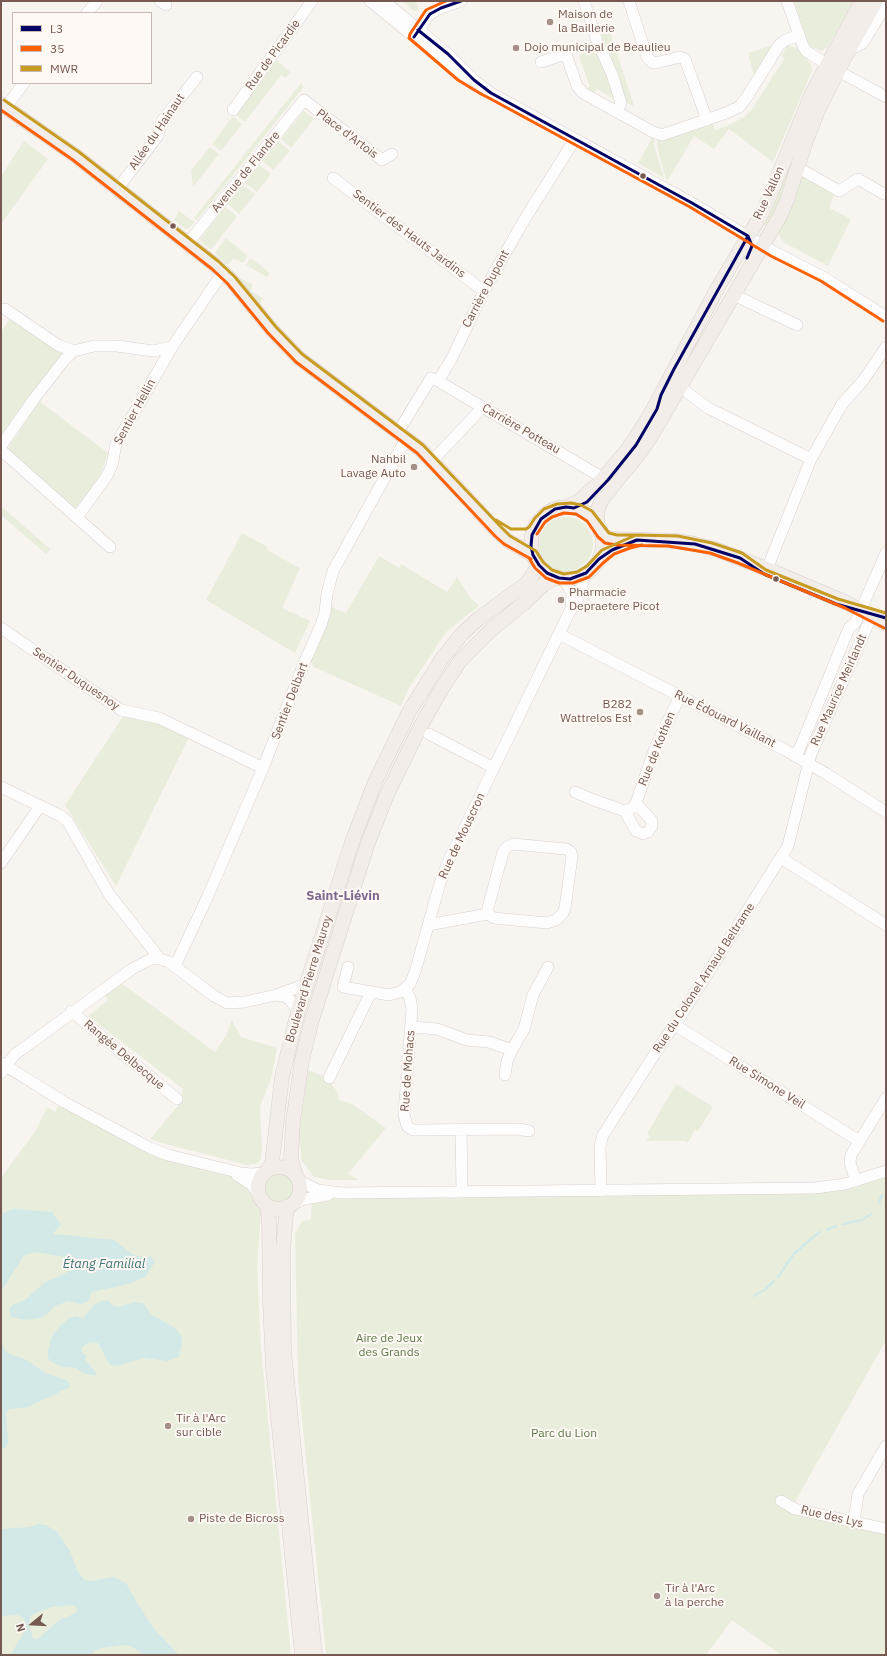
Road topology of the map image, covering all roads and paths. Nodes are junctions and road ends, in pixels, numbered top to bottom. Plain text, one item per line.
1 (97, 1) edge
2 (312, 1) edge
3 (370, 1) edge
4 (384, 1) edge
5 (460, 1) edge
6 (584, 1) edge
7 (629, 1) edge
8 (787, 1) edge
9 (862, 1) edge
10 (876, 1) edge
11 (886, 6) edge
12 (88, 12) edge
13 (416, 33) junction
14 (799, 35) junction
15 (848, 51) junction
16 (541, 62) dead end
17 (832, 68) junction
18 (197, 77) dead end
19 (23, 84) edge
20 (886, 97) edge
21 (304, 100) joint
22 (3, 106) edge
23 (233, 110) dead end
24 (617, 112) junction
25 (707, 120) junction
26 (574, 139) junction
27 (392, 154) dead end
28 (798, 167) junction
29 (333, 178) dead end
30 (118, 188) junction
31 (886, 193) edge
32 (748, 236) junction
33 (188, 243) junction
34 (762, 245) junction
35 (223, 272) junction
36 (484, 291) junction
37 (734, 295) junction
38 (5, 310) dead end
39 (886, 317) edge
40 (797, 325) dead end
41 (172, 347) junction
42 (886, 347) edge
43 (74, 351) junction
44 (438, 381) junction
45 (680, 387) junction
46 (483, 407) junction
47 (402, 435) junction
48 (1, 446) edge
49 (1, 450) edge
50 (811, 460) junction
51 (432, 461) junction
52 (604, 478) junction
53 (563, 508) junction
54 (77, 517) junction
55 (487, 520) junction
56 (598, 528) junction
57 (533, 531) junction
58 (637, 540) junction
59 (110, 547) dead end
60 (886, 553) edge
61 (599, 559) junction
62 (536, 560) junction
63 (767, 569) junction
64 (586, 573) junction
65 (560, 578) junction
66 (570, 611) junction
67 (866, 614) junction
68 (886, 624) edge
69 (1, 628) edge
70 (559, 634) junction
71 (823, 691) junction
72 (680, 696) junction
73 (835, 698) junction
74 (429, 734) dead end
75 (793, 754) junction
76 (808, 763) junction
77 (263, 768) junction
78 (494, 768) junction
79 (1, 788) edge
80 (575, 792) dead end
81 (636, 803) junction
82 (40, 806) junction
83 (624, 810) junction
84 (886, 812) edge
85 (781, 858) junction
86 (1, 863) edge
87 (488, 914) junction
88 (428, 925) junction
89 (886, 925) edge
90 (160, 959) junction
91 (175, 966) junction
92 (348, 966) dead end
93 (548, 967) dead end
94 (307, 984) junction
95 (405, 989) junction
96 (371, 992) junction
97 (276, 995) junction
98 (71, 1011) junction
99 (298, 1011) junction
100 (675, 1025) junction
101 (412, 1027) junction
102 (512, 1050) junction
103 (3, 1067) edge
104 (505, 1075) dead end
105 (329, 1078) dead end
106 (886, 1098) edge
107 (177, 1100) dead end
108 (461, 1130) junction
109 (529, 1131) dead end
110 (858, 1141) junction
111 (221, 1169) junction
112 (266, 1171) junction
113 (886, 1171) edge
114 (298, 1178) junction
115 (856, 1181) junction
116 (601, 1190) junction
117 (462, 1192) junction
118 (342, 1194) junction
119 (263, 1200) junction
120 (290, 1206) junction
121 (886, 1446) edge
122 (781, 1501) dead end
123 (854, 1522) junction
124 (886, 1529) edge
125 (302, 1655) edge
126 (314, 1655) edge

1 - 12 street
2 - 23 street, Rue de Picardie
3 - 13 street
4 - 13 street
5 - 13 street
6 - 24 street
7 - 25 street
8 - 14 street
9 - 17 main road
10 - 15 main road
11 - 15 street
13 - 26 street
14 - 17 street
14 - 25 street
15 - 17 main road
16 - 24 street
17 - 20 street
17 - 28 main road, Rue Vallon
17 - 32 main road, Rue Vallon
18 - 30 street, Allée du Hainaut
19 - 22 street
21 - 27 street, Place d'Artois
21 - 33 street, Avenue de Flandre
22 - 30 main road
24 - 25 street
26 - 32 street
26 - 36 street, Carrière Dupont
28 - 31 street
28 - 34 main road, Rue Vallon
29 - 36 street, Sentier des Hauts Jardins
30 - 33 main road
32 - 34 street
32 - 52 main road, Rue Vallon
33 - 35 main road
34 - 37 main road, Rue Vallon
34 - 39 street
35 - 41 street, Sentier Hellin
35 - 47 main road
36 - 44 street, Carrière Dupont
37 - 40 street
37 - 45 main road, Rue Vallon
38 - 43 street
41 - 43 street
41 - 54 street, Sentier Hellin
42 - 50 street
43 - 48 street
44 - 46 street, Carrière Potteau
44 - 47 street, Carrière Dupont
45 - 50 street
45 - 56 main road, Rue Vallon
46 - 51 street
46 - 52 street, Carrière Potteau
47 - 51 main road
47 - 77 street, Sentier Delbart
49 - 54 street
50 - 63 street
51 - 55 main road
52 - 53 main road, Rue Vallon
53 - 56 main road
53 - 57 main road
54 - 59 street
55 - 57 main road
55 - 62 main road
56 - 58 main road
56 - 61 main road
57 - 62 main road
58 - 61 main road
58 - 63 main road
60 - 67 street
61 - 64 main road
62 - 65 main road
62 - 94 main road, Boulevard Pierre Mauroy
63 - 67 main road
64 - 65 main road
64 - 66 street, Rue de Mouscron
65 - 66 street, Rue de Mouscron
65 - 114 main road, Boulevard Pierre Mauroy
66 - 70 street, Rue de Mouscron
67 - 68 main road
67 - 71 street, Rue Maurice Meirlandt
67 - 73 street, Rue Maurice Meirlandt
69 - 77 street, Sentier Duquesnoy
70 - 72 street, Rue Édouard Vaillant
70 - 78 street, Rue de Mouscron
71 - 73 street
71 - 75 street, Rue Maurice Meirlandt
72 - 75 street, Rue Édouard Vaillant
72 - 81 street, Rue de Kothen
73 - 76 street, Rue Maurice Meirlandt
74 - 78 street
75 - 76 street, Rue Édouard Vaillant
76 - 84 street, Rue Édouard Vaillant
76 - 85 street, Rue du Colonel Arnaud Beltrame
77 - 91 street, Sentier Delbart
78 - 88 street, Rue de Mouscron
79 - 82 street
80 - 83 street
81 - 83 street
81 - 83 street
82 - 86 street
82 - 90 street
85 - 89 street
85 - 100 street, Rue du Colonel Arnaud Beltrame
87 - 87 street
87 - 88 street
88 - 95 street, Rue de Mouscron
90 - 91 street
90 - 98 street
91 - 97 street
92 - 96 street
93 - 102 street
94 - 97 street
94 - 99 main road, Boulevard Pierre Mauroy
95 - 96 street
95 - 101 street, Rue de Mohacs
96 - 105 street
97 - 99 street
98 - 103 street
98 - 107 street, Rangée Delbecque
99 - 112 main road, Boulevard Pierre Mauroy
100 - 110 street, Rue Simone Veil
100 - 116 street, Rue du Colonel Arnaud Beltrame
101 - 102 street
101 - 108 street, Rue de Mohacs
102 - 104 street
103 - 111 street
106 - 110 street
108 - 109 street, Rue de Mohacs
108 - 117 street
110 - 115 street
111 - 112 street
111 - 119 street
112 - 114 main road
112 - 119 main road
113 - 115 street
114 - 118 street
114 - 120 main road
115 - 116 street
116 - 117 street
117 - 118 street
118 - 120 street
119 - 120 main road
119 - 125 main road
120 - 126 main road
121 - 123 street
122 - 123 street, Rue des Lys
123 - 124 street, Rue des Lys

